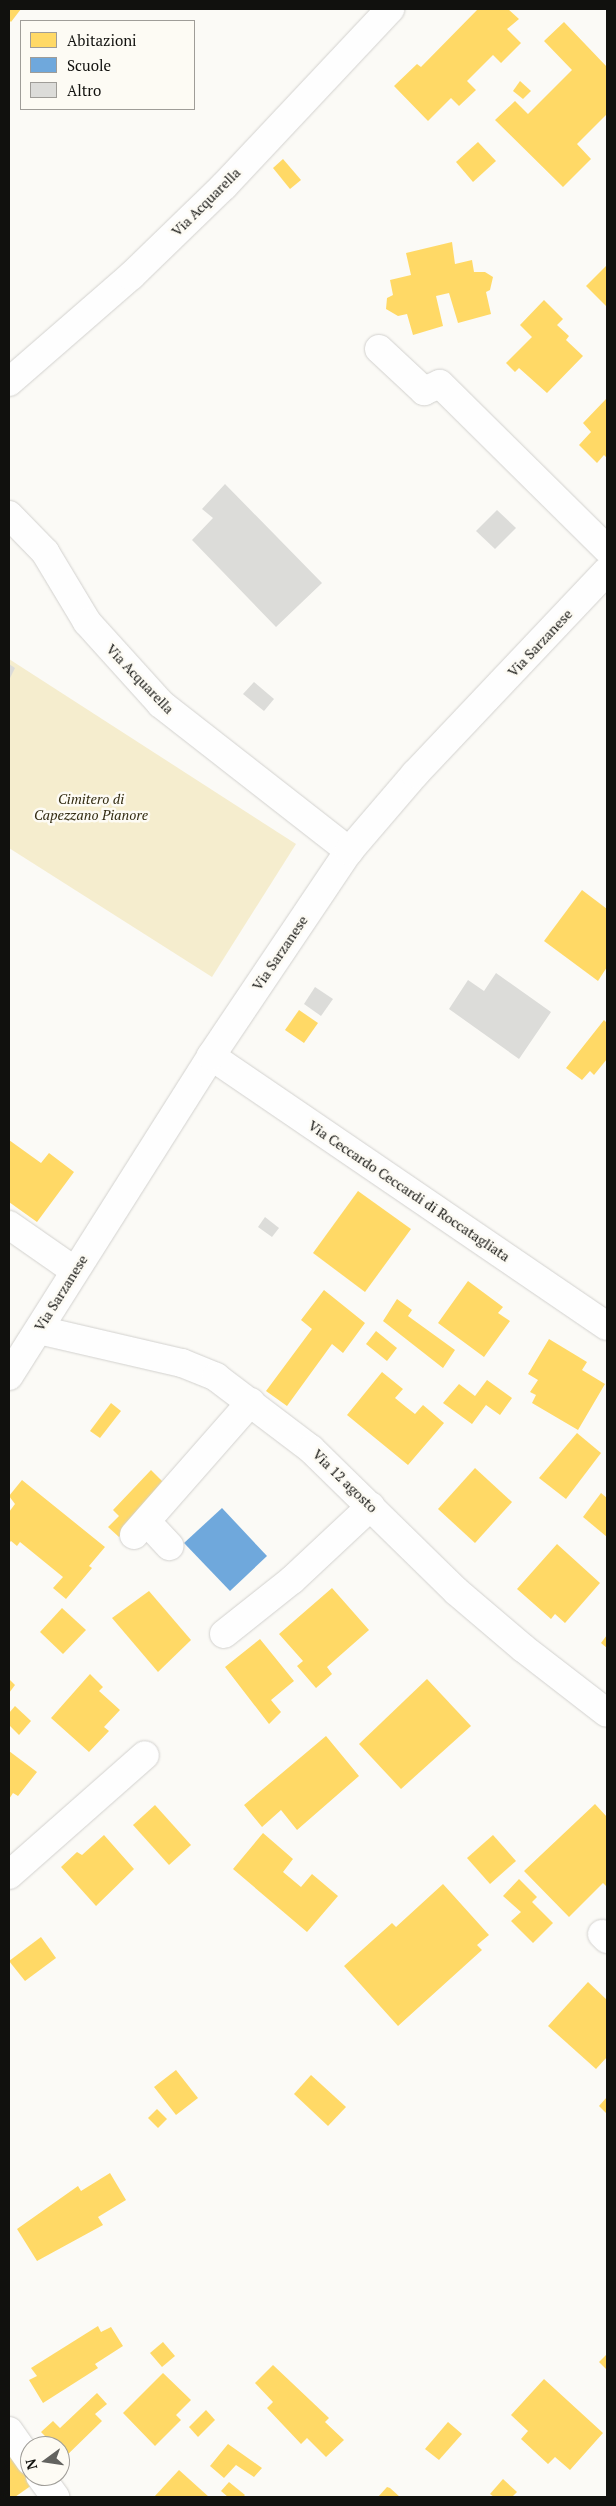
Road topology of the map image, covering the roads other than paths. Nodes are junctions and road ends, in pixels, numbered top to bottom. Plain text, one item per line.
1 (390, 9) edge
2 (379, 349) dead end
3 (9, 382) edge
4 (9, 515) edge
5 (607, 549) edge
6 (604, 581) edge
7 (349, 851) junction
8 (210, 1056) junction
9 (9, 1225) edge
10 (75, 1271) junction
11 (607, 1326) edge
12 (39, 1330) junction
13 (9, 1376) edge
14 (251, 1402) junction
15 (371, 1506) junction
16 (169, 1546) dead end
17 (224, 1634) dead end
18 (607, 1713) edge
19 (145, 1755) dead end
20 (9, 1875) edge
21 (9, 2431) edge
22 (20, 2447) edge
23 (47, 2486) edge
24 (55, 2497) edge

1 - 3 street, Via Acquarella
2 - 5 street
4 - 7 street, Via Acquarella
6 - 7 street, Via Sarzanese
7 - 8 street, Via Sarzanese
8 - 10 street, Via Sarzanese
8 - 11 street, Via Ceccardo Ceccardi di Roccatagliata
9 - 10 street
10 - 12 street, Via Sarzanese
12 - 13 street, Via Sarzanese
12 - 14 street, Via 12 agosto
14 - 15 street, Via 12 agosto
14 - 16 street
15 - 17 street
15 - 18 street, Via 12 agosto
19 - 20 street
21 - 22 street
23 - 24 street

